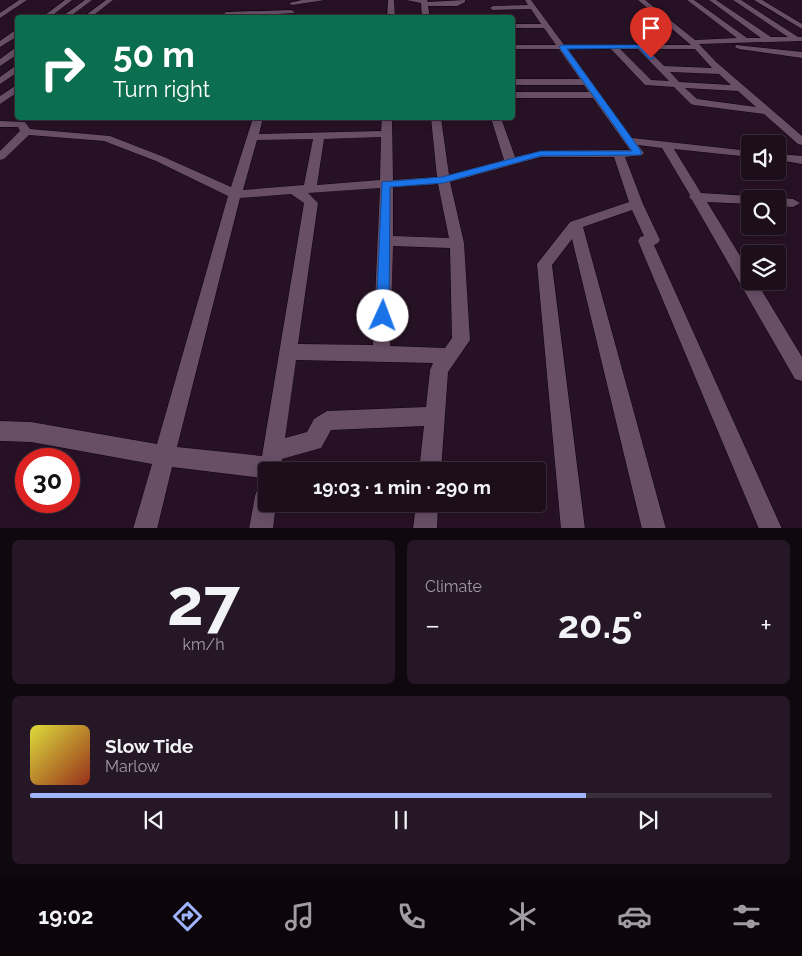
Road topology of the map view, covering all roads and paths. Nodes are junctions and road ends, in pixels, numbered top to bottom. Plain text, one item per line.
1 (24, 0) edge
2 (69, 0) edge
3 (89, 0) edge
4 (110, 0) edge
5 (322, 0) edge
6 (391, 0) edge
7 (409, 0) edge
8 (462, 0) edge
9 (488, 0) edge
10 (641, 0) edge
11 (690, 0) edge
12 (712, 0) edge
13 (736, 0) edge
14 (757, 0) edge
15 (291, 2) edge
16 (424, 2) edge
17 (531, 3) edge
18 (493, 8) junction
19 (48, 15) edge
20 (67, 15) edge
21 (90, 15) edge
22 (225, 15) edge
23 (244, 15) edge
24 (263, 15) edge
25 (290, 15) edge
26 (391, 15) edge
27 (426, 15) edge
28 (497, 15) edge
29 (0, 16) edge
30 (0, 20) edge
31 (9, 20) dead end
32 (515, 26) edge
33 (547, 26) junction
34 (802, 27) edge
35 (0, 33) edge
36 (15, 33) edge
37 (15, 34) edge
38 (799, 39) edge
39 (744, 40) junction
40 (769, 40) junction
41 (716, 41) junction
42 (0, 44) edge
43 (696, 44) junction
44 (612, 46) junction
45 (640, 46) junction
46 (515, 47) edge
47 (562, 47) junction
48 (15, 52) edge
49 (802, 56) edge
50 (0, 63) edge
51 (15, 69) edge
52 (662, 69) junction
53 (721, 71) junction
54 (0, 81) edge
55 (515, 82) edge
56 (587, 82) junction
57 (677, 85) junction
58 (741, 88) junction
59 (15, 89) edge
60 (515, 95) edge
61 (597, 96) junction
62 (0, 101) edge
63 (767, 111) junction
64 (257, 120) edge
65 (388, 120) edge
66 (436, 120) edge
67 (497, 120) edge
68 (0, 124) edge
69 (25, 124) edge
70 (387, 134) junction
71 (252, 136) junction
72 (320, 136) junction
73 (802, 142) edge
74 (666, 145) junction
75 (624, 147) junction
76 (741, 153) edge
77 (0, 157) edge
78 (786, 158) edge
79 (802, 160) edge
80 (510, 161) junction
81 (443, 180) junction
82 (386, 184) junction
83 (310, 188) junction
84 (291, 189) junction
85 (235, 194) junction
86 (695, 197) junction
87 (741, 200) edge
88 (786, 203) edge
89 (793, 203) dead end
90 (636, 204) junction
91 (575, 224) junction
92 (386, 241) junction
93 (457, 243) junction
94 (288, 352) junction
95 (381, 353) junction
96 (449, 356) junction
97 (801, 369) edge
98 (434, 416) junction
99 (0, 431) edge
100 (164, 456) junction
101 (258, 462) edge
102 (271, 462) edge
103 (273, 462) edge
104 (431, 462) edge
105 (264, 512) edge
106 (426, 512) edge
107 (145, 528) edge
108 (261, 528) edge
109 (425, 528) edge
110 (573, 528) edge
111 (654, 528) edge
112 (771, 528) edge

1 - 29 street
2 - 19 street
3 - 20 street
4 - 21 street
5 - 15 street
6 - 26 street
7 - 16 street
8 - 16 street
9 - 18 street
10 - 43 street
11 - 39 street
12 - 40 street
13 - 38 street
14 - 34 street
15 - 25 street
16 - 27 street
17 - 18 street
17 - 33 street
18 - 28 street
22 - 23 street
23 - 24 street
24 - 25 street
30 - 31 street
32 - 33 street
33 - 47 street
35 - 36 street
37 - 42 street
38 - 40 street
39 - 40 street
39 - 41 street
41 - 43 street
41 - 49 street
43 - 45 street
43 - 53 street
44 - 45 street
44 - 47 street
44 - 57 street
45 - 52 street
46 - 47 street
47 - 56 street
48 - 50 street
51 - 54 street
52 - 53 street
52 - 57 street
53 - 58 street
55 - 56 street
56 - 61 street
57 - 58 street
57 - 63 street
58 - 63 street
59 - 62 street
60 - 61 street
61 - 75 street
63 - 73 street
64 - 71 street
65 - 70 street
66 - 81 street
67 - 80 street
68 - 69 street
69 - 77 street
69 - 85 street
70 - 72 street
70 - 82 street
71 - 72 street
71 - 85 street
72 - 83 street
74 - 75 street
74 - 76 street
74 - 86 street
75 - 80 street
75 - 90 street
78 - 79 street
80 - 81 street
81 - 82 street
81 - 93 street
82 - 83 street
82 - 92 street
83 - 84 street
84 - 85 street
84 - 94 street
85 - 100 street
86 - 87 street
86 - 97 street
88 - 89 street
90 - 91 street
90 - 112 street
91 - 110 street
91 - 111 street
92 - 93 street
92 - 95 street
93 - 96 street
94 - 95 street
94 - 102 street
95 - 96 street
96 - 98 street
98 - 103 street
98 - 104 street
99 - 100 street
100 - 101 street
100 - 107 street
105 - 108 street
106 - 109 street

